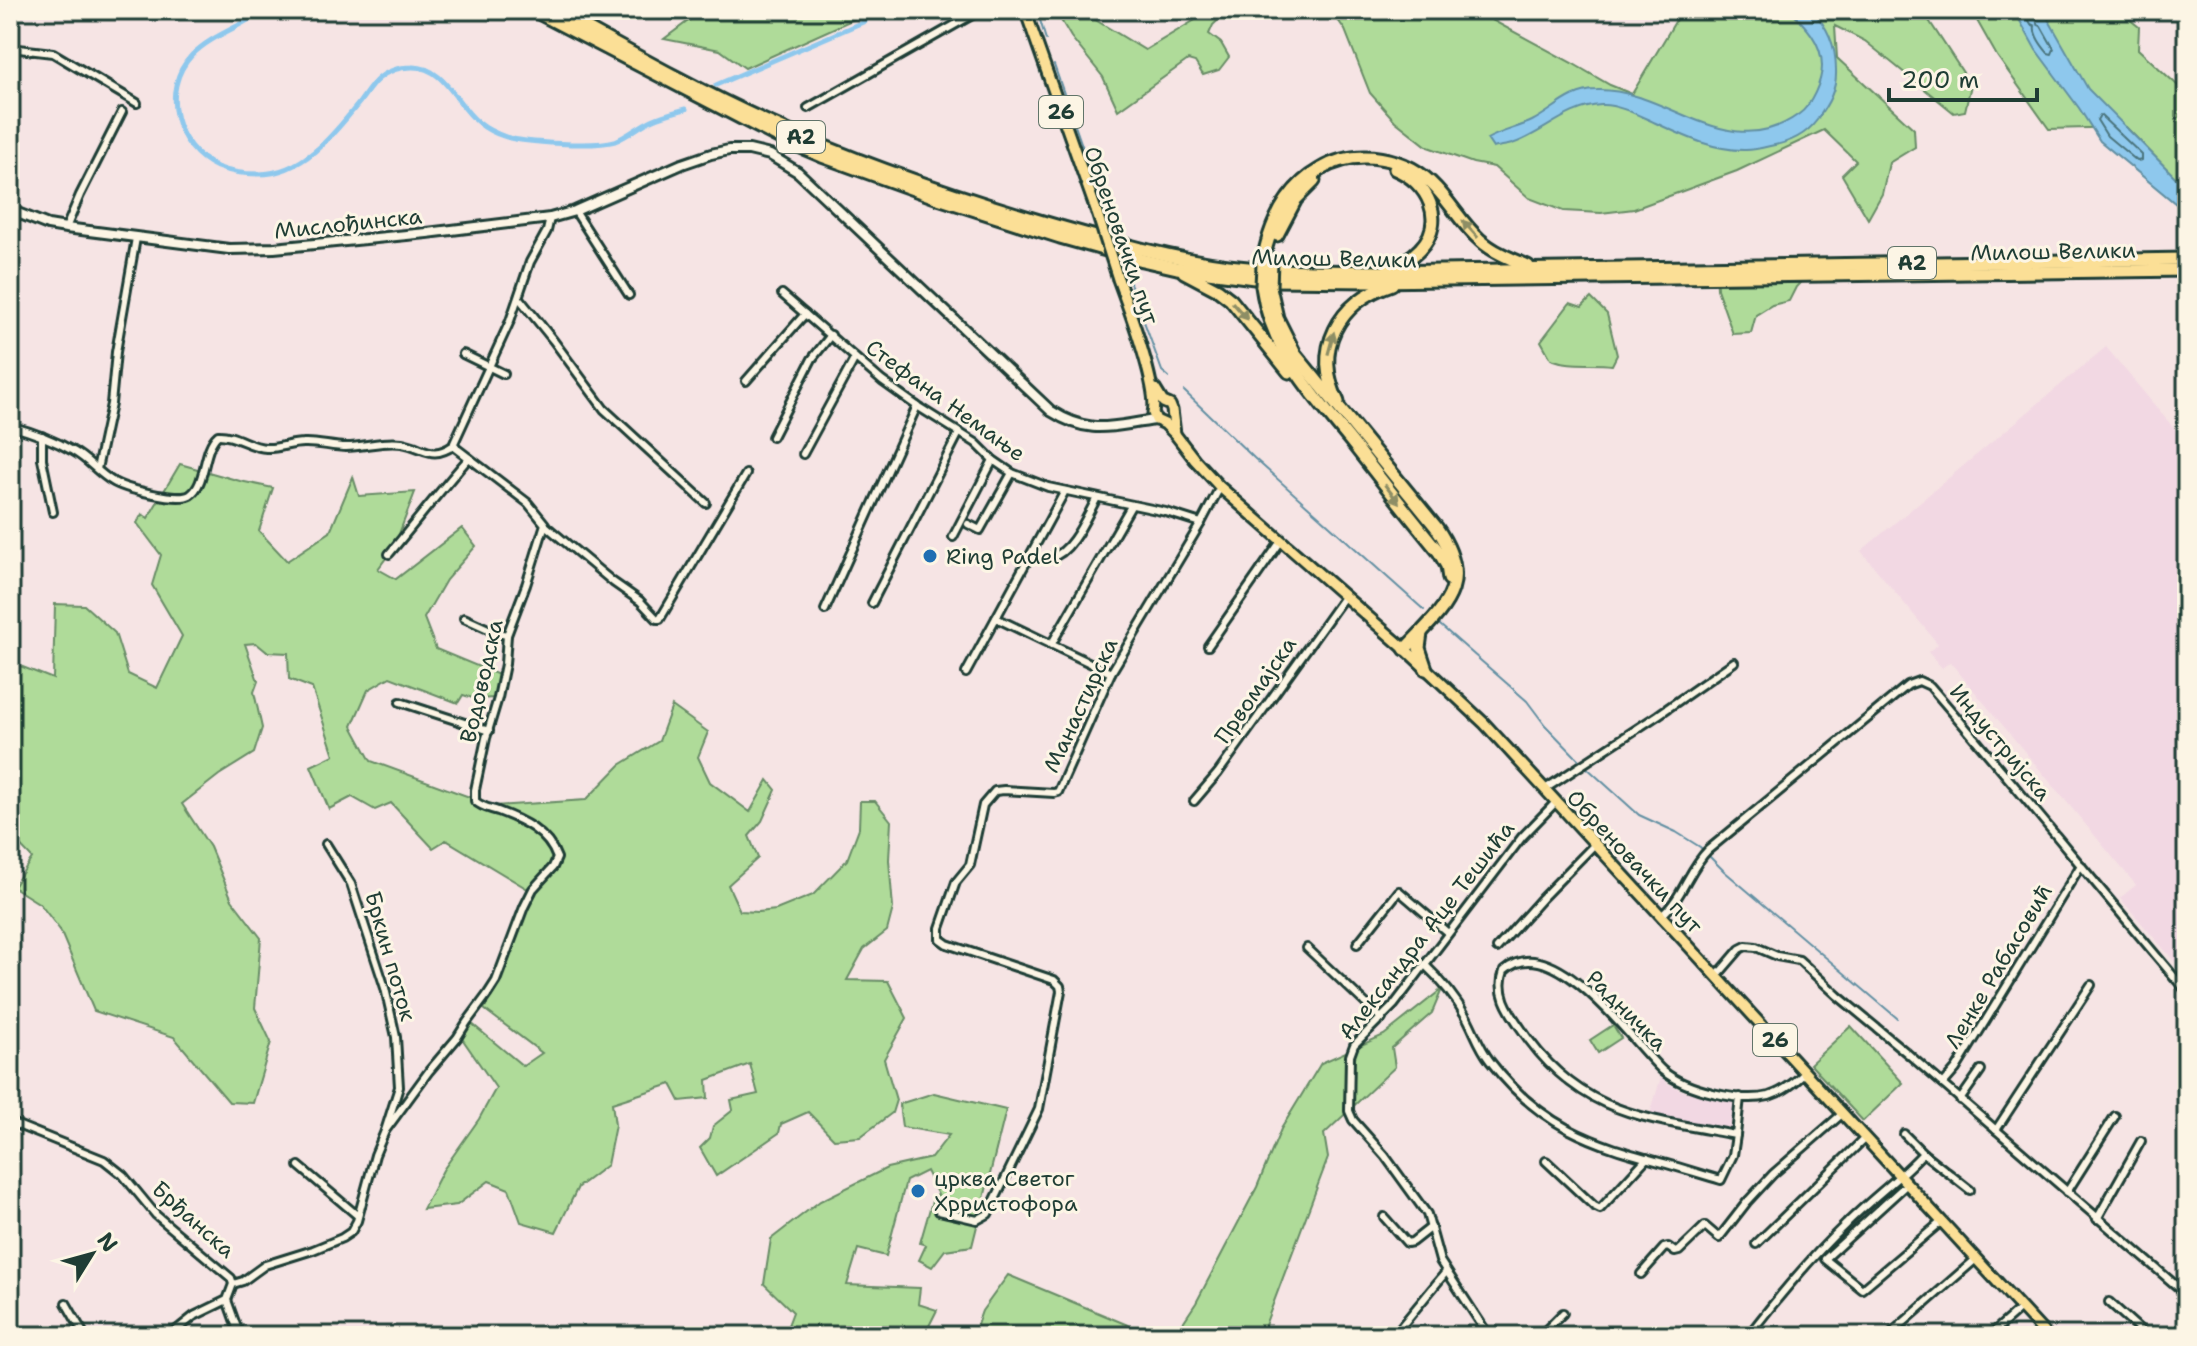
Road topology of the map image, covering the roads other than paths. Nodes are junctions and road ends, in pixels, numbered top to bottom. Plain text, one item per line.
1 (533, 10) edge
2 (553, 10) edge
3 (981, 10) edge
4 (1025, 10) edge
5 (10, 48) edge
6 (137, 103) dead end
7 (808, 108) dead end
8 (122, 112) dead end
9 (10, 210) edge
10 (575, 211) junction
11 (550, 218) junction
12 (66, 228) junction
13 (136, 238) junction
14 (2187, 259) edge
15 (1267, 261) junction
16 (2056, 266) junction
17 (1177, 268) junction
18 (1536, 269) junction
19 (2187, 270) edge
20 (1380, 272) junction
21 (1404, 281) junction
22 (1266, 287) junction
23 (782, 294) dead end
24 (629, 295) dead end
25 (519, 298) junction
26 (805, 314) junction
27 (831, 335) junction
28 (463, 354) dead end
29 (855, 358) junction
30 (489, 366) junction
31 (504, 374) dead end
32 (746, 381) dead end
33 (917, 406) junction
34 (1157, 406) junction
35 (1322, 406) junction
36 (1172, 415) junction
37 (1346, 417) junction
38 (1159, 421) junction
39 (1131, 425) junction
40 (10, 426) edge
41 (959, 433) junction
42 (1175, 434) junction
43 (42, 436) junction
44 (772, 437) dead end
45 (454, 445) junction
46 (803, 454) dead end
47 (469, 458) junction
48 (993, 460) junction
49 (97, 469) junction
50 (1012, 473) junction
51 (746, 474) dead end
52 (1220, 487) junction
53 (1065, 491) junction
54 (1097, 498) junction
55 (706, 503) dead end
56 (1131, 506) junction
57 (53, 512) dead end
58 (1201, 523) junction
59 (968, 524) dead end
60 (546, 526) junction
61 (953, 537) dead end
62 (1281, 541) junction
63 (389, 554) dead end
64 (1052, 557) dead end
65 (1344, 597) junction
66 (872, 603) dead end
67 (825, 610) dead end
68 (464, 618) dead end
69 (996, 618) junction
70 (1421, 633) junction
71 (507, 635) junction
72 (1051, 645) junction
73 (1208, 646) dead end
74 (1402, 647) junction
75 (1734, 662) dead end
76 (1426, 669) junction
77 (966, 673) dead end
78 (1111, 673) junction
79 (400, 702) dead end
80 (489, 731) junction
81 (1545, 789) junction
82 (1194, 801) dead end
83 (1556, 802) junction
84 (326, 844) dead end
85 (1595, 844) junction
86 (2081, 865) junction
87 (542, 879) joint
88 (1661, 916) junction
89 (1448, 933) junction
90 (1357, 944) dead end
91 (1307, 948) dead end
92 (1497, 948) dead end
93 (1425, 965) junction
94 (1716, 977) junction
95 (2091, 985) dead end
96 (2187, 992) edge
97 (1382, 1019) junction
98 (1981, 1070) dead end
99 (1805, 1073) junction
100 (1943, 1084) junction
101 (1740, 1097) junction
102 (1960, 1100) junction
103 (1842, 1114) junction
104 (2115, 1116) dead end
105 (10, 1122) edge
106 (1996, 1130) junction
107 (385, 1131) junction
108 (1904, 1134) dead end
109 (1736, 1135) junction
110 (1865, 1138) junction
111 (2141, 1141) dead end
112 (1923, 1153) junction
113 (1647, 1158) junction
114 (1546, 1161) dead end
115 (299, 1166) dead end
116 (1904, 1181) junction
117 (1970, 1190) dead end
118 (2067, 1192) junction
119 (939, 1211) dead end
120 (358, 1216) junction
121 (1384, 1217) dead end
122 (2097, 1219) junction
123 (1941, 1222) junction
124 (1431, 1227) junction
125 (1756, 1244) dead end
126 (1976, 1259) junction
127 (1446, 1272) junction
128 (1641, 1274) dead end
129 (233, 1284) junction
130 (2187, 1295) edge
131 (227, 1300) junction
132 (2109, 1302) dead end
133 (66, 1303) dead end
134 (2021, 1308) junction
135 (1563, 1313) dead end
136 (1395, 1334) edge
137 (85, 1336) edge
138 (169, 1336) edge
139 (240, 1336) edge
140 (1489, 1336) edge
141 (1540, 1336) edge
142 (1748, 1336) edge
143 (1888, 1336) edge
144 (1989, 1336) edge
145 (2047, 1336) edge
146 (2147, 1336) edge

1 - 17 highway, Милош Велики / A2
2 - 20 highway, Милош Велики / A2
3 - 7 street
4 - 34 main road, Обреновачки пут / 26, bridge
5 - 6 street
8 - 12 street
9 - 12 main road, Мислођинска
10 - 11 main road, Мислођинска
10 - 24 street
10 - 39 main road, Мислођинска
11 - 13 main road, Мислођинска
11 - 25 street
12 - 13 main road, Мислођинска
13 - 49 street
14 - 16 highway, Милош Велики / A2
18 -> 15 highway
15 - 20 highway
15 - 22 highway, bridge
16 - 18 highway, Милош Велики / A2
16 - 19 highway, Милош Велики / A2
16 - 21 highway, Милош Велики / A2
17 - 21 highway, Милош Велики / A2
17 -> 35 highway
18 - 20 highway, Милош Велики / A2
37 -> 21 highway
22 - 35 highway
22 - 37 highway
23 - 26 street, Стефана Немање
25 - 30 street
25 - 55 street
26 - 27 street, Стефана Немање
26 - 32 street
27 - 29 street, Стефана Немање
27 - 44 street
28 - 30 street
29 - 33 street, Стефана Немање
29 - 46 street
30 - 31 street
30 - 45 street
33 - 41 street, Стефана Немање
33 - 67 street
34 - 36 main road, 26
34 - 38 main road, 26
34 - 39 main road
35 -> 74 highway
36 - 38 main road
36 - 42 main road, Обреновачки пут / 26
37 - 70 highway
38 - 39 main road, Мислођинска
38 - 42 main road, Обреновачки пут / 26
40 - 43 street
41 - 48 street, Стефана Немање
41 - 66 street
42 - 52 main road, Обреновачки пут / 26
43 - 49 street
43 - 57 street
45 - 47 street
45 - 49 street
47 - 60 street
47 - 63 street
48 - 50 street, Стефана Немање
48 - 61 street
50 - 53 street, Стефана Немање
50 - 59 street
51 - 60 street
52 - 58 street, Манастирска
52 - 62 main road, Обреновачки пут / 26
53 - 54 street, Стефана Немање
53 - 69 street
54 - 56 street, Стефана Немање
54 - 64 street
56 - 58 street, Стефана Немање
56 - 72 street
58 - 78 street, Манастирска
60 - 71 street, Водоводска
62 - 65 main road, Обреновачки пут / 26
62 - 73 street
65 - 74 main road, Обреновачки пут / 26
65 - 82 street, Првомајска
68 - 71 street
69 - 72 street
69 - 77 street
70 - 74 highway
70 - 76 highway
71 - 80 street, Водоводска
72 - 78 street
74 - 76 main road, Обреновачки пут / 26
75 - 81 street
76 - 81 main road, Обреновачки пут / 26
78 - 119 street, Манастирска
79 - 80 street
80 - 87 street, Водоводска
81 - 83 main road, Обреновачки пут / 26
83 - 85 main road, Обреновачки пут / 26
83 - 89 street, Александра Аце Тешића
84 - 107 street, Бркин поток
85 - 88 main road, Обреновачки пут / 26
85 - 92 street
86 - 88 street, Индустријска
86 - 96 street, Индустријска
86 - 100 street, Ленке Рабасовић
87 - 107 street, Бркин поток
88 - 94 main road, Обреновачки пут / 26
89 - 90 street
89 - 93 street, Александра Аце Тешића
91 - 97 street
93 - 97 street, Александра Аце Тешића
93 - 113 street
94 - 99 main road, Обреновачки пут / 26
94 - 100 street
95 - 106 street
97 - 124 street, Александра Аце Тешића
98 - 102 street
99 - 101 street, Радничка
99 - 103 main road, Обреновачки пут / 26
100 - 102 street
101 - 109 street
101 - 109 street, Радничка
102 - 106 street
103 - 110 main road, Обреновачки пут / 26
103 - 128 street
104 - 118 street
105 - 129 street, Брђанска
106 - 118 street
107 - 120 street, Бркин поток
108 - 112 street
109 - 113 street
110 - 116 main road, Обреновачки пут / 26
110 - 125 street
111 - 122 street
112 - 116 street
112 - 117 street
113 - 114 street
115 - 120 street
116 - 123 main road, Обреновачки пут / 26
116 - 123 street
116 - 142 street
118 - 122 street
120 - 129 street
121 - 124 street
122 - 130 street
123 - 126 main road, Обреновачки пут / 26
124 - 127 street, Александра Аце Тешића
126 - 134 main road, Обреновачки пут / 26
126 - 143 street
127 - 136 street
127 - 140 street, Александра Аце Тешића
129 - 131 street, Брђанска
131 - 138 street
131 - 139 street
132 - 146 street
133 - 137 street
134 - 144 street
134 - 145 main road, Обреновачки пут / 26
135 - 141 street

